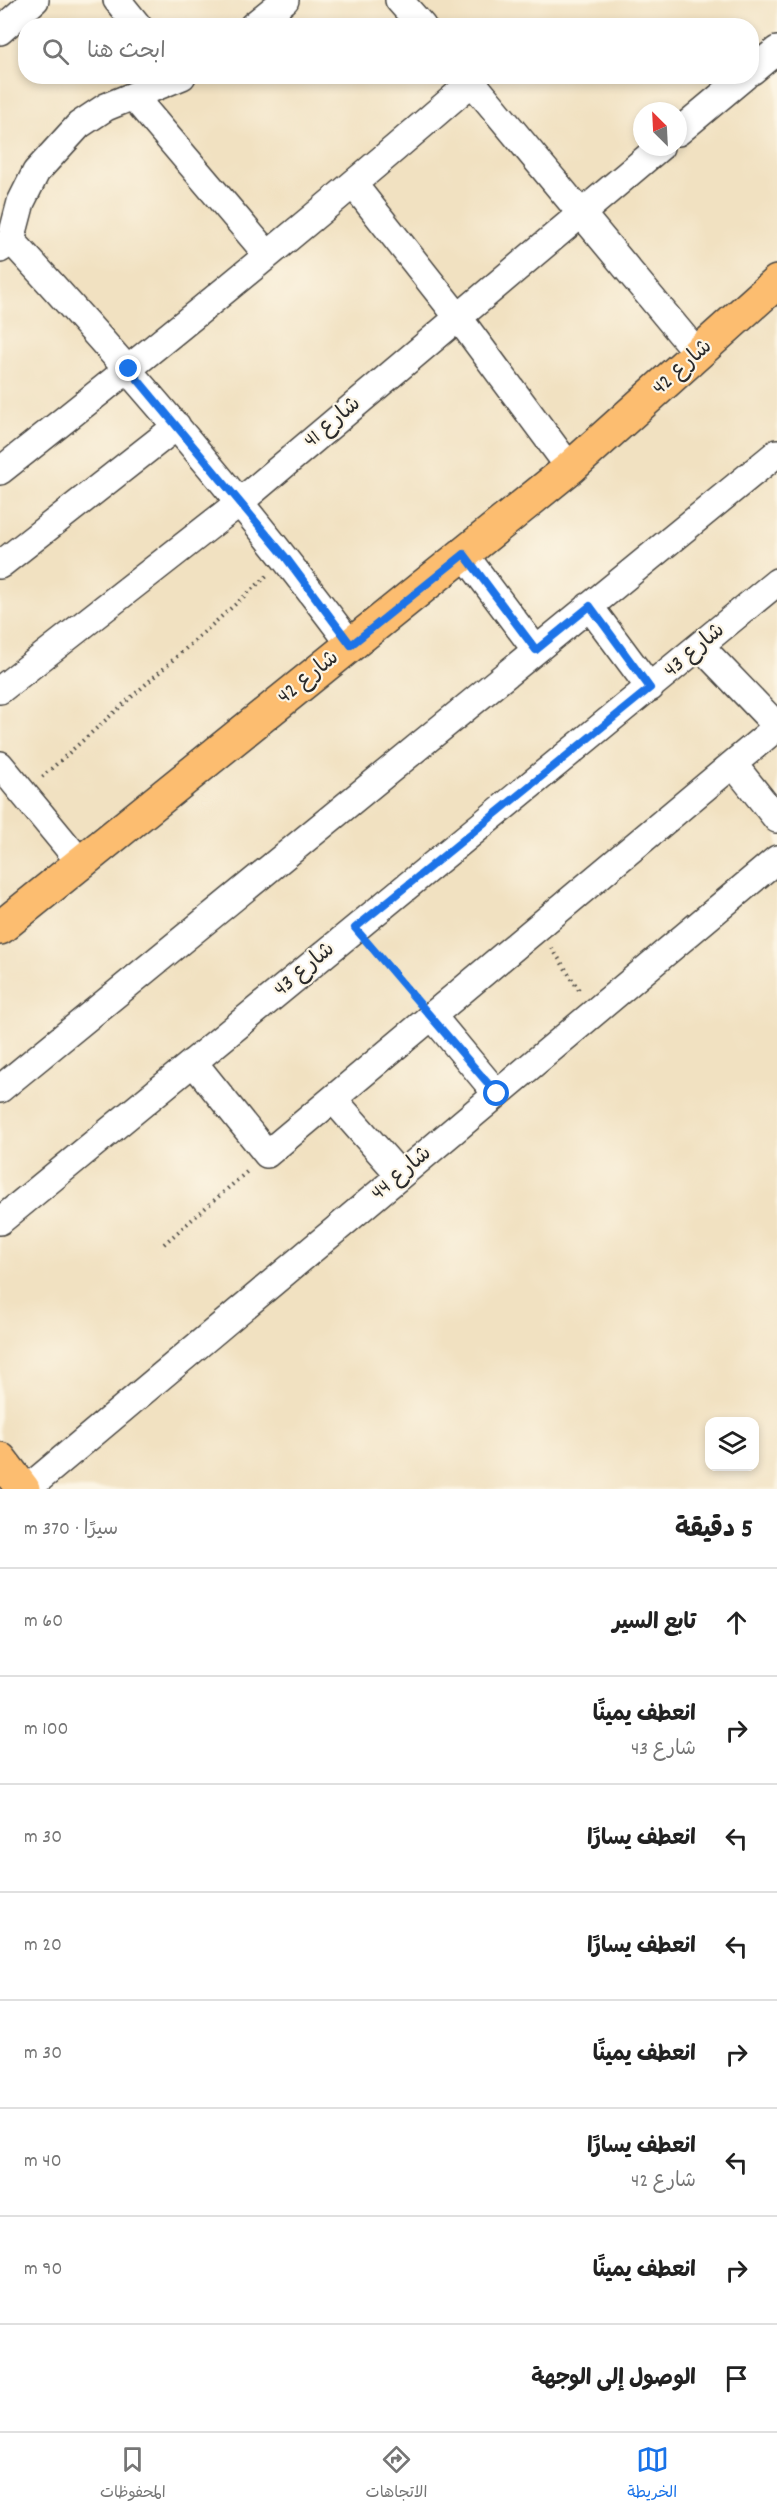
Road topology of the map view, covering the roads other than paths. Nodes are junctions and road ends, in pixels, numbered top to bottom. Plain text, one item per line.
1 (35, 0) edge
2 (117, 0) edge
3 (285, 0) edge
4 (399, 0) edge
5 (132, 18) edge
6 (263, 18) edge
7 (415, 18) edge
8 (0, 31) edge
9 (163, 84) edge
10 (465, 84) edge
11 (474, 84) edge
12 (735, 84) edge
13 (133, 96) junction
14 (687, 124) edge
15 (649, 156) edge
16 (354, 185) junction
17 (0, 194) edge
18 (581, 213) junction
19 (10, 235) edge
20 (267, 254) junction
21 (777, 282) edge
22 (458, 317) junction
23 (699, 354) junction
24 (129, 369) junction
25 (177, 426) junction
26 (777, 453) edge
27 (570, 468) junction
28 (0, 471) edge
29 (240, 502) junction
30 (464, 554) junction
31 (0, 565) edge
32 (777, 582) edge
33 (590, 606) junction
34 (351, 645) junction
35 (700, 646) junction
36 (536, 650) junction
37 (650, 688) junction
38 (0, 690) edge
39 (777, 727) edge
40 (733, 764) junction
41 (0, 765) edge
42 (777, 819) edge
43 (777, 859) edge
44 (80, 862) junction
45 (0, 928) edge
46 (433, 1017) junction
47 (193, 1062) junction
48 (0, 1089) edge
49 (497, 1094) junction
50 (333, 1099) junction
51 (400, 1175) junction
52 (0, 1221) edge
53 (0, 1460) edge
54 (25, 1489) edge

1 - 8 street
2 - 5 street
3 - 6 street
4 - 7 street
9 - 13 street
10 - 16 street
11 - 18 street
12 - 14 street
13 - 19 street
13 - 20 street
15 - 18 street, شارع 41
16 - 20 street
16 - 22 street
17 - 19 street
18 - 22 street, شارع 41
18 - 23 street
19 - 24 street
20 - 24 street
21 - 23 main road, شارع 42
22 - 27 street
22 - 29 street, شارع 41
23 - 27 main road, شارع 42
24 - 25 street
24 - 28 street
25 - 29 street
25 - 31 street
26 - 33 street
27 - 30 main road, شارع 42
29 - 34 street
29 - 38 street, شارع 41
30 - 34 main road, شارع 42
30 - 36 street
32 - 35 street, شارع 43
33 - 36 street
33 - 37 street
34 - 44 main road, شارع 42
35 - 37 street, شارع 43
35 - 39 street
36 - 48 street
37 - 47 street, شارع 43
39 - 40 street
40 - 42 street
40 - 46 street
41 - 44 street
43 - 49 street, شارع 44
44 - 45 main road, شارع 42
46 - 49 street
46 - 50 street
47 - 50 street
47 - 52 street, شارع 43
49 - 51 street, شارع 44
50 - 51 street
51 - 54 street, شارع 44
53 - 54 main road

